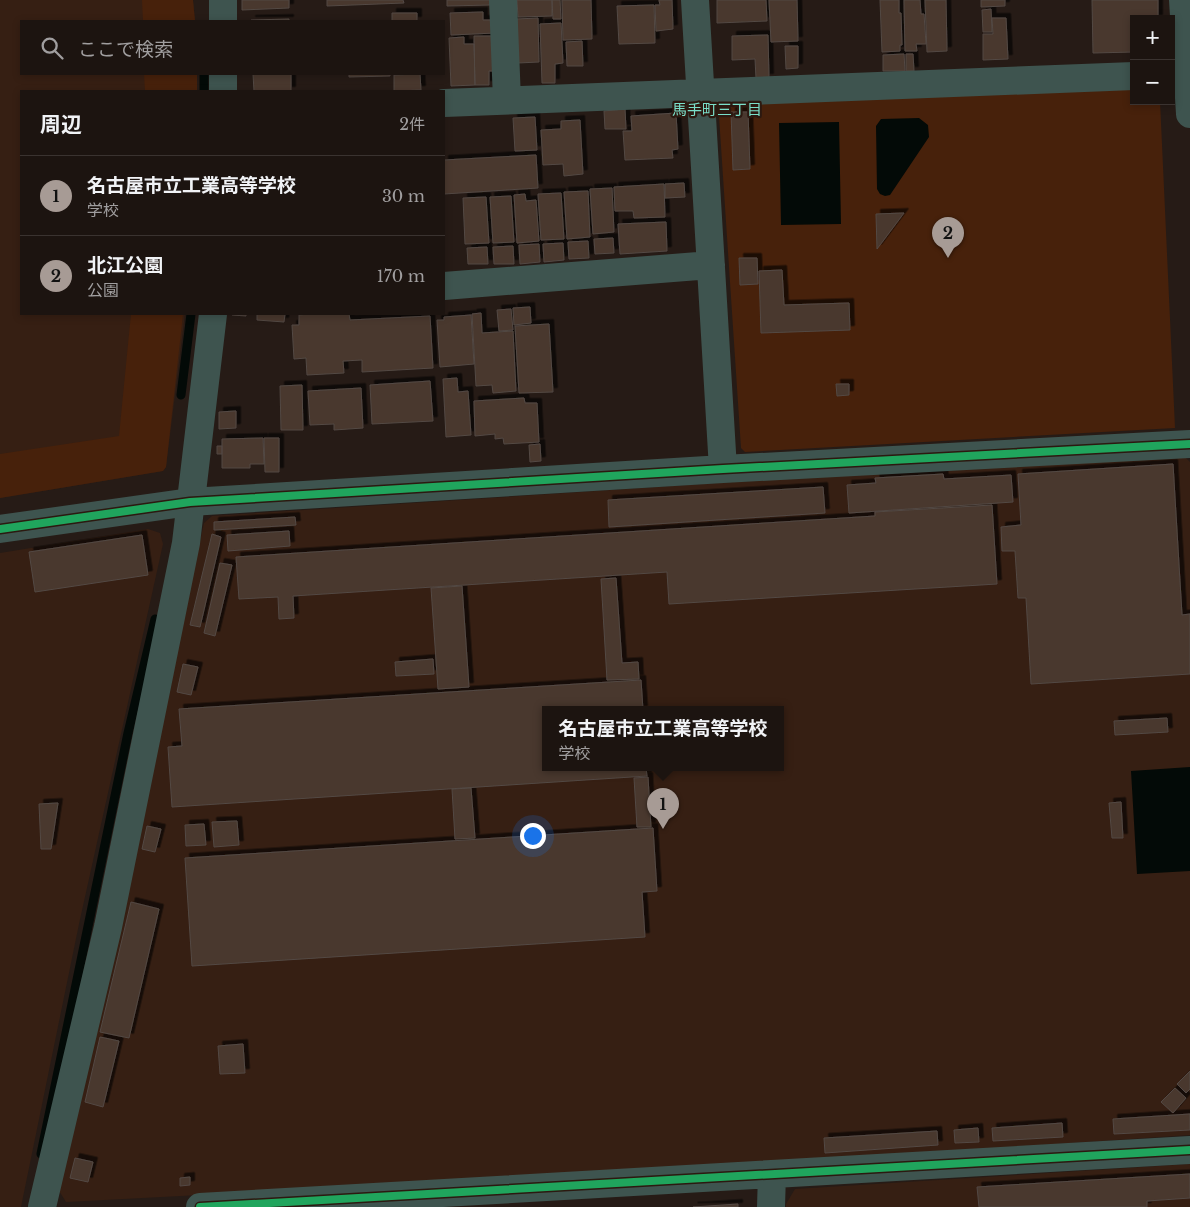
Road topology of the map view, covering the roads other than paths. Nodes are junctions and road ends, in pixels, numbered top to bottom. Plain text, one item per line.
1 (223, 0) edge
2 (503, 0) edge
3 (695, 0) edge
4 (1183, 0) edge
5 (223, 20) edge
6 (1179, 74) edge
7 (223, 75) edge
8 (1130, 76) edge
9 (223, 90) edge
10 (700, 94) junction
11 (507, 100) junction
12 (445, 103) edge
13 (1190, 114) edge
14 (710, 265) junction
15 (445, 286) edge
16 (213, 315) edge
17 (1190, 444) edge
18 (723, 469) junction
19 (190, 502) junction
20 (0, 529) edge
21 (1190, 1150) edge
22 (772, 1174) junction
23 (42, 1207) edge
24 (200, 1207) edge
25 (771, 1207) edge

1 - 5 street
2 - 11 street
3 - 10 street
4 - 6 street
6 - 13 street
7 - 9 street
8 - 10 street
10 - 11 street
10 - 14 street
11 - 12 street
14 - 15 street
14 - 18 street
16 - 19 street
17 - 18 street
18 - 19 street
19 - 20 street
19 - 23 street
21 - 22 street
22 - 24 street
22 - 25 street

